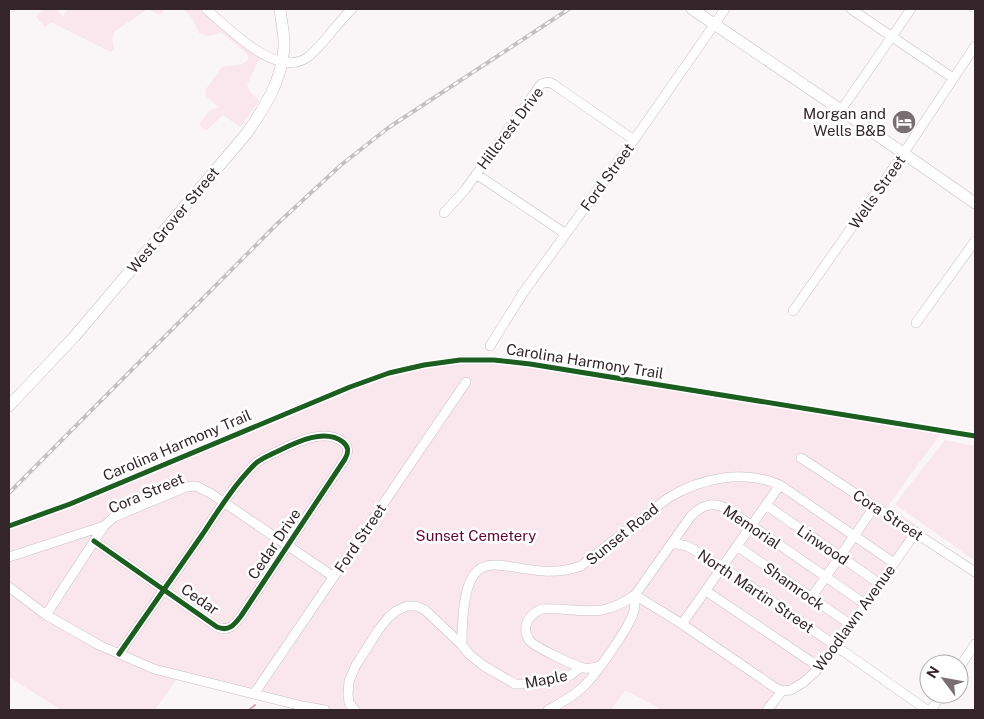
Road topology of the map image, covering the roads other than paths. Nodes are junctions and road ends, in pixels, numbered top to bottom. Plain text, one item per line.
1 (206, 9) edge
2 (280, 9) edge
3 (352, 9) edge
4 (692, 9) edge
5 (725, 9) edge
6 (851, 9) edge
7 (911, 9) edge
8 (714, 24) junction
9 (892, 36) junction
10 (975, 46) edge
11 (282, 62) junction
12 (953, 78) junction
13 (841, 110) junction
14 (634, 140) junction
15 (903, 154) junction
16 (476, 174) junction
17 (975, 203) edge
18 (444, 213) dead end
19 (566, 234) junction
20 (975, 241) edge
21 (793, 311) dead end
22 (916, 322) dead end
23 (490, 346) dead end
24 (466, 382) dead end
25 (9, 406) edge
26 (801, 458) dead end
27 (780, 485) junction
28 (224, 503) junction
29 (766, 505) junction
30 (875, 506) junction
31 (104, 526) junction
32 (752, 526) junction
33 (916, 532) junction
34 (854, 536) junction
35 (94, 541) junction
36 (672, 543) junction
37 (287, 546) junction
38 (737, 546) junction
39 (9, 557) edge
40 (840, 557) junction
41 (894, 563) junction
42 (722, 567) junction
43 (975, 572) edge
44 (334, 577) junction
45 (826, 577) junction
46 (880, 584) junction
47 (9, 587) edge
48 (164, 589) junction
49 (706, 591) junction
50 (635, 595) junction
51 (811, 598) junction
52 (866, 604) junction
53 (46, 615) junction
54 (241, 616) joint
55 (682, 624) junction
56 (851, 625) junction
57 (462, 645) junction
58 (836, 646) junction
59 (119, 654) junction
60 (600, 666) junction
61 (581, 667) junction
62 (818, 667) junction
63 (782, 691) junction
64 (254, 694) junction
65 (325, 710) edge
66 (355, 710) edge
67 (548, 710) edge
68 (767, 710) edge
69 (929, 710) edge

1 - 11 street
2 - 11 street, West Grover Street
3 - 11 street
4 - 8 street
5 - 8 street, Ford Street
6 - 9 street
7 - 9 street
8 - 13 street
8 - 14 street, Ford Street
9 - 12 street
9 - 13 street
10 - 12 street, Wells Street
11 - 25 street, West Grover Street
12 - 15 street, Wells Street
13 - 15 street
14 - 16 street, Hillcrest Drive
14 - 19 street, Ford Street
15 - 17 street
15 - 21 street, Wells Street
16 - 18 street
16 - 19 street, Hillcrest Drive
19 - 23 street, Ford Street
20 - 22 street
24 - 44 street, Ford Street
26 - 30 street, Cora Street
27 - 29 street
27 - 34 street, Sunset Road
27 - 57 street, Sunset Road
28 - 31 street, Cora Street
28 - 37 street, Cora Street
28 - 37 street, Cedar Drive
28 - 48 street
29 - 32 street
29 - 40 street, Linwood
30 - 33 street, Cora Street
30 - 34 street
31 - 35 street
31 - 39 street, Cora Street
32 - 36 street, Memorial
32 - 38 street
32 - 45 street, Memorial
33 - 41 street, Woodlawn Avenue
33 - 43 street, Cora Street
34 - 40 street
34 - 41 street, Sunset Road
35 - 48 street, Cedar
35 - 53 street
36 - 42 street, North Martin Street
36 - 50 street, Memorial
37 - 44 street, Cora Street
37 - 54 street, Cedar Drive
38 - 42 street
38 - 51 street, Shamrock
40 - 45 street
40 - 46 street, Linwood
41 - 46 street, Woodlawn Avenue
42 - 49 street
42 - 58 street, North Martin Street
44 - 64 street, Ford Street
45 - 51 street
45 - 52 street, Memorial
46 - 52 street, Woodlawn Avenue
47 - 53 street
48 - 54 street, Cedar
48 - 59 street
49 - 55 street
49 - 62 street
50 - 55 street
50 - 60 street
50 - 61 street
51 - 56 street, Shamrock
52 - 56 street, Woodlawn Avenue
53 - 59 street
55 - 63 street
56 - 58 street, Woodlawn Avenue
57 - 61 street, Maple
57 - 66 street, Maple
58 - 62 street, Woodlawn Avenue
58 - 69 street, North Martin Street
59 - 64 street
60 - 61 street
60 - 67 street
62 - 63 street, Woodlawn Avenue
63 - 68 street
64 - 65 street

